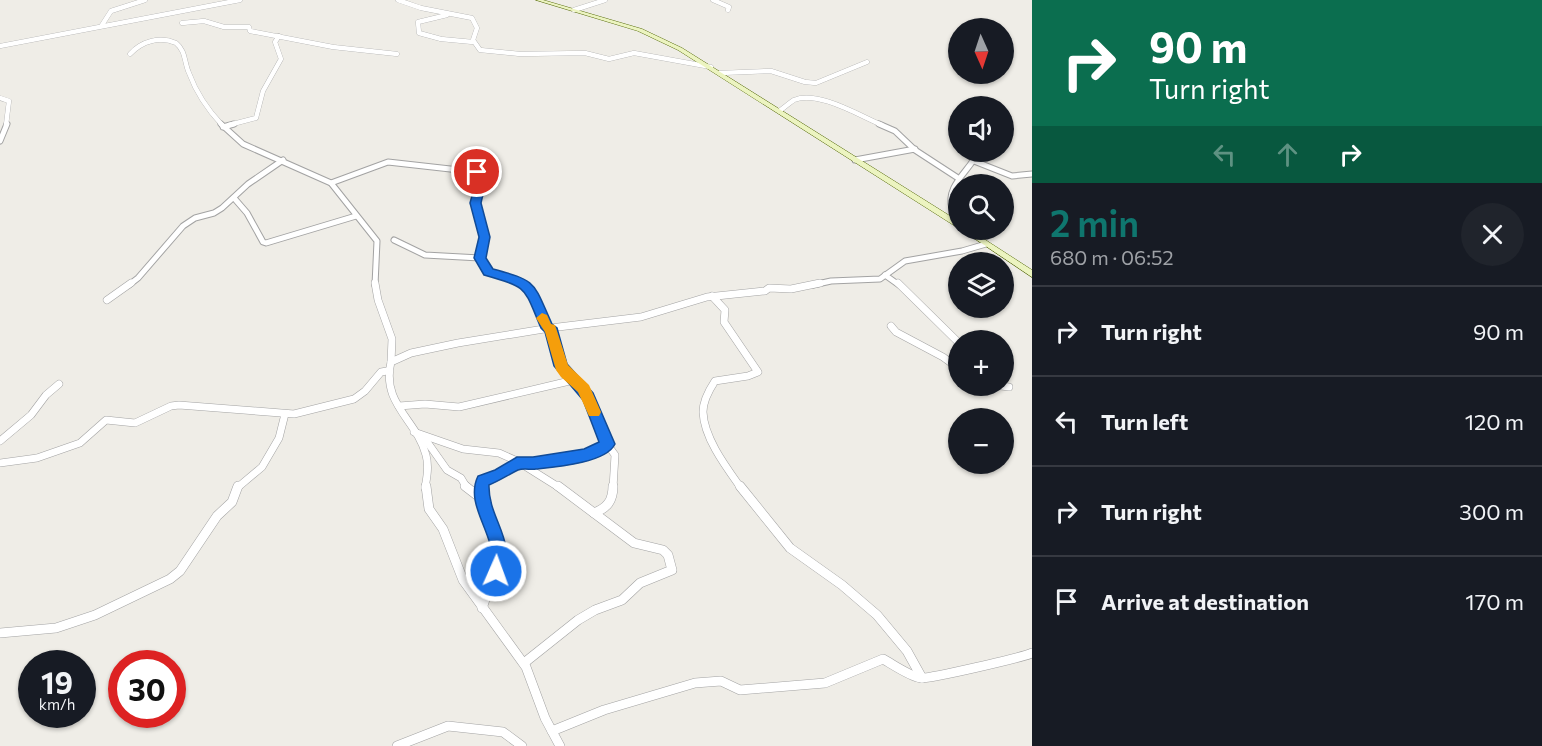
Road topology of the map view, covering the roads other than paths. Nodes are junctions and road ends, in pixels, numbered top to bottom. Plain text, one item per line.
1 (145, 0) edge
2 (240, 0) edge
3 (398, 0) edge
4 (538, 0) edge
5 (605, 0) edge
6 (713, 0) edge
7 (574, 10) junction
8 (728, 10) dead end
9 (451, 14) junction
10 (182, 23) dead end
11 (102, 25) junction
12 (279, 36) junction
13 (474, 42) junction
14 (0, 46) edge
15 (130, 54) dead end
16 (397, 54) dead end
17 (867, 62) dead end
18 (711, 67) junction
19 (720, 74) junction
20 (0, 98) edge
21 (779, 111) junction
22 (223, 127) junction
23 (0, 141) edge
24 (915, 150) junction
25 (283, 160) junction
26 (855, 160) junction
27 (972, 162) edge
28 (977, 162) edge
29 (952, 174) edge
30 (961, 174) edge
31 (1032, 174) edge
32 (331, 183) junction
33 (234, 198) junction
34 (356, 216) junction
35 (948, 217) edge
36 (394, 240) dead end
37 (980, 240) edge
38 (986, 244) junction
39 (480, 258) junction
40 (1032, 274) edge
41 (885, 275) junction
42 (712, 296) junction
43 (107, 300) dead end
44 (891, 326) dead end
45 (549, 328) junction
46 (948, 332) edge
47 (948, 360) edge
48 (391, 362) junction
49 (387, 371) junction
50 (574, 380) junction
51 (59, 384) dead end
52 (399, 406) junction
53 (285, 414) junction
54 (412, 431) junction
55 (423, 435) junction
56 (0, 441) edge
57 (607, 444) junction
58 (0, 463) edge
59 (521, 464) junction
60 (483, 501) junction
61 (594, 513) junction
62 (482, 608) junction
63 (0, 633) edge
64 (1032, 653) edge
65 (524, 663) junction
66 (922, 678) junction
67 (552, 731) junction
68 (398, 746) edge
69 (522, 746) edge
70 (560, 746) edge

1 - 11 street
2 - 11 street
3 - 9 street
4 - 7 street
5 - 7 street
6 - 8 street
7 - 18 street
9 - 13 street
9 - 13 street
10 - 12 street
11 - 14 street
12 - 16 street
12 - 22 street
13 - 18 street
15 - 22 street
17 - 19 street
18 - 19 street
19 - 21 street
20 - 23 street
21 - 24 street
21 - 26 street
22 - 25 street
24 - 26 street
24 - 29 street
25 - 32 street
25 - 33 street
26 - 35 street
27 - 30 street
28 - 31 street
32 - 34 street
32 - 39 street
33 - 34 street
33 - 43 street
34 - 48 street
36 - 39 street
37 - 38 street
38 - 40 street
38 - 41 street
39 - 45 street
41 - 42 street
41 - 46 street
42 - 45 street
42 - 66 street
44 - 47 street
45 - 48 street
45 - 50 street
48 - 49 street
49 - 52 street
49 - 53 street
50 - 52 street
50 - 57 street
51 - 56 street
52 - 54 street
53 - 58 street
53 - 63 street
54 - 55 street
54 - 62 street
55 - 59 street
55 - 60 street
57 - 59 street
57 - 61 street
59 - 60 street
59 - 61 street
60 - 62 street
61 - 65 street
62 - 65 street
64 - 66 street
65 - 67 street
66 - 67 street
67 - 70 street
68 - 69 street

